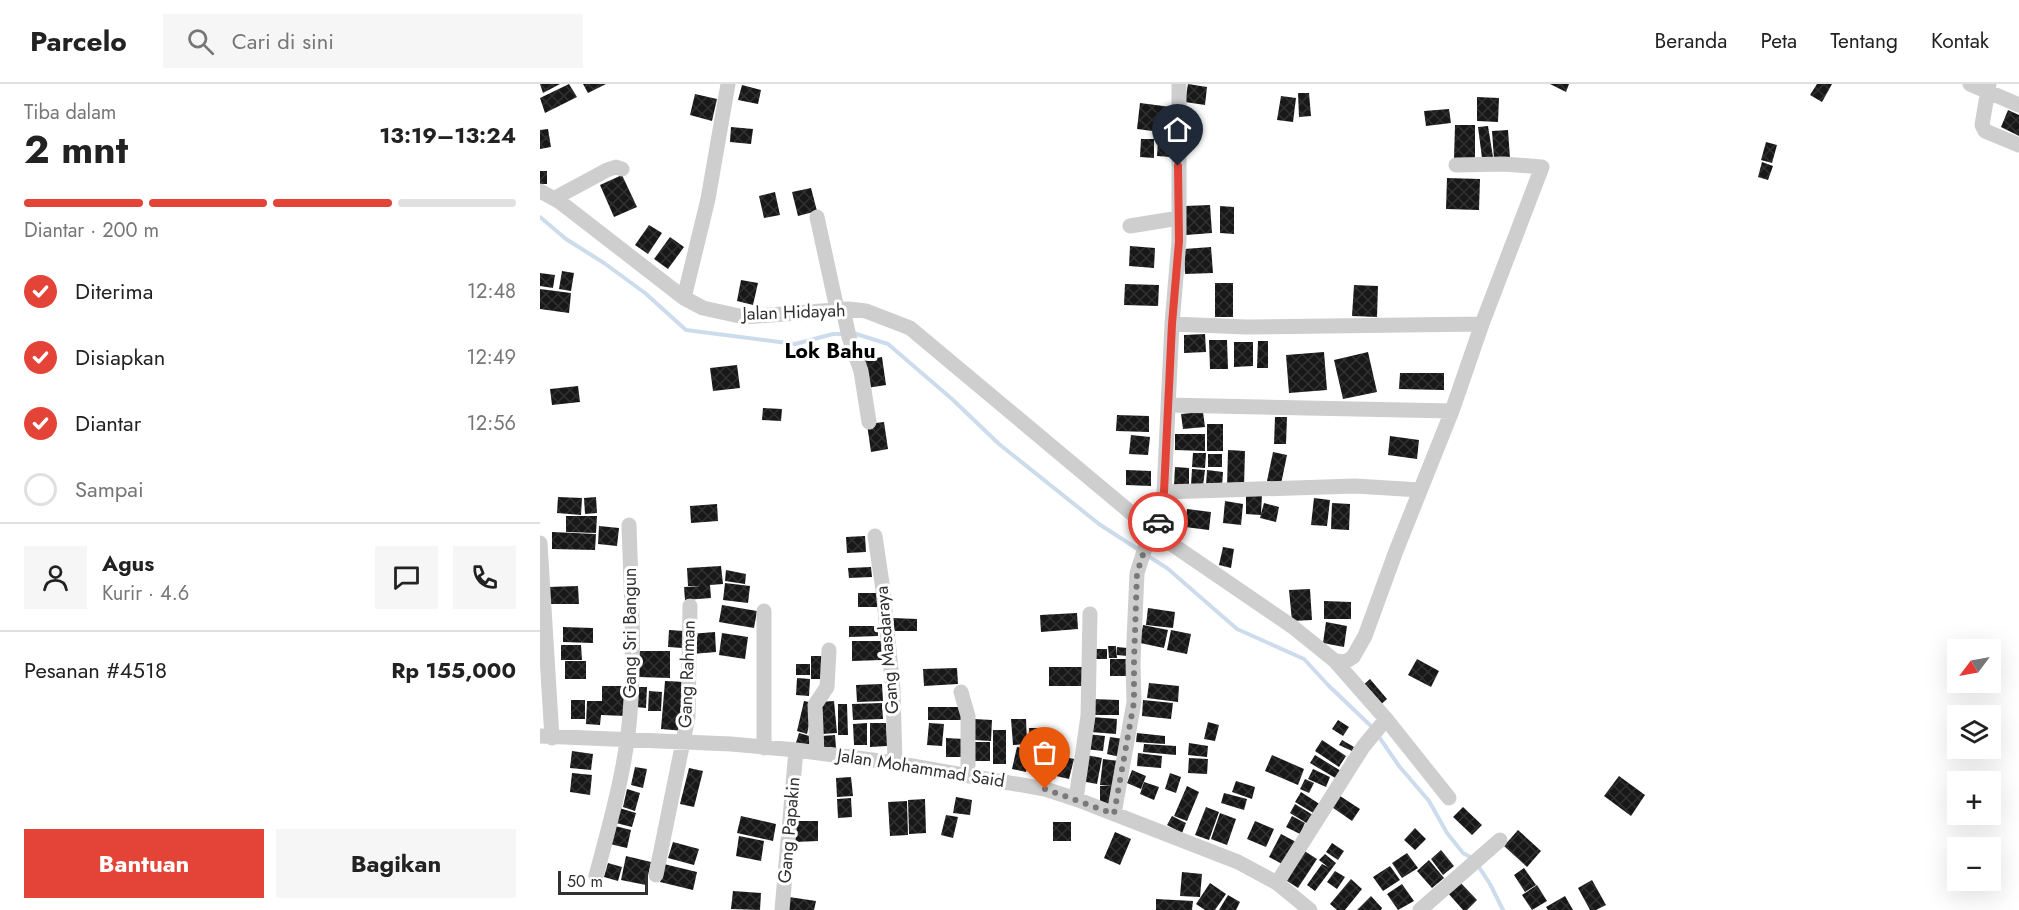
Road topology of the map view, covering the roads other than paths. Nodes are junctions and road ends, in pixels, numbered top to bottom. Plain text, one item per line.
1 (728, 84) edge
2 (1179, 84) edge
3 (1970, 84) edge
4 (1987, 88) edge
5 (2019, 105) edge
6 (2019, 145) edge
7 (1456, 165) dead end
8 (622, 169) dead end
9 (540, 192) edge
10 (555, 198) junction
11 (817, 217) dead end
12 (1179, 218) junction
13 (1130, 226) dead end
14 (684, 298) junction
15 (844, 320) junction
16 (1172, 324) junction
17 (1482, 324) junction
18 (1168, 405) junction
19 (1452, 411) junction
20 (869, 422) dead end
21 (1420, 490) junction
22 (1164, 492) junction
23 (629, 525) dead end
24 (874, 536) dead end
25 (1151, 537) junction
26 (540, 543) edge
27 (690, 606) dead end
28 (764, 611) dead end
29 (1090, 614) dead end
30 (829, 650) dead end
31 (1335, 661) junction
32 (961, 692) dead end
33 (1383, 723) junction
34 (546, 737) edge
35 (626, 740) junction
36 (684, 742) junction
37 (764, 748) junction
38 (796, 750) junction
39 (817, 753) junction
40 (895, 764) junction
41 (968, 776) junction
42 (1449, 798) dead end
43 (1076, 799) junction
44 (1114, 814) junction
45 (1500, 840) dead end
46 (656, 875) dead end
47 (596, 876) dead end
48 (1277, 883) junction
49 (782, 910) edge
50 (1310, 910) edge
51 (1420, 910) edge

1 - 14 street
2 - 12 street
3 - 4 street
4 - 5 street
4 - 6 street
7 - 17 street
8 - 10 street
9 - 10 street, Jalan Hidayah
10 - 14 street, Jalan Hidayah
11 - 15 street
12 - 13 street
12 - 16 street
14 - 15 street, Jalan Hidayah
15 - 20 street
15 - 25 street, Jalan Hidayah
16 - 17 street
16 - 18 street
17 - 19 street
18 - 19 street
18 - 22 street
19 - 21 street
21 - 22 street
21 - 31 street
22 - 25 street
23 - 35 street, Gang Sri Bangun
24 - 40 street, Gang Masdaraya
25 - 31 street, Jalan Hidayah
25 - 44 street
26 - 34 street
27 - 36 street, Gang Rahman
28 - 37 street
29 - 43 street
30 - 39 street
31 - 33 street, Jalan Hidayah
32 - 41 street
33 - 42 street, Jalan Hidayah
33 - 48 street
34 - 35 street, Jalan Mohammad Said
35 - 36 street, Jalan Mohammad Said
35 - 47 street, Gang Sri Bangun
36 - 37 street, Jalan Mohammad Said
36 - 46 street, Gang Rahman
37 - 38 street, Jalan Mohammad Said
38 - 39 street, Jalan Mohammad Said
38 - 49 street, Gang Papakin
39 - 40 street, Jalan Mohammad Said
40 - 41 street, Jalan Mohammad Said
41 - 43 street, Jalan Mohammad Said
43 - 44 street, Jalan Mohammad Said
44 - 48 street, Jalan Mohammad Said
45 - 51 street
48 - 50 street, Jalan Mohammad Said

